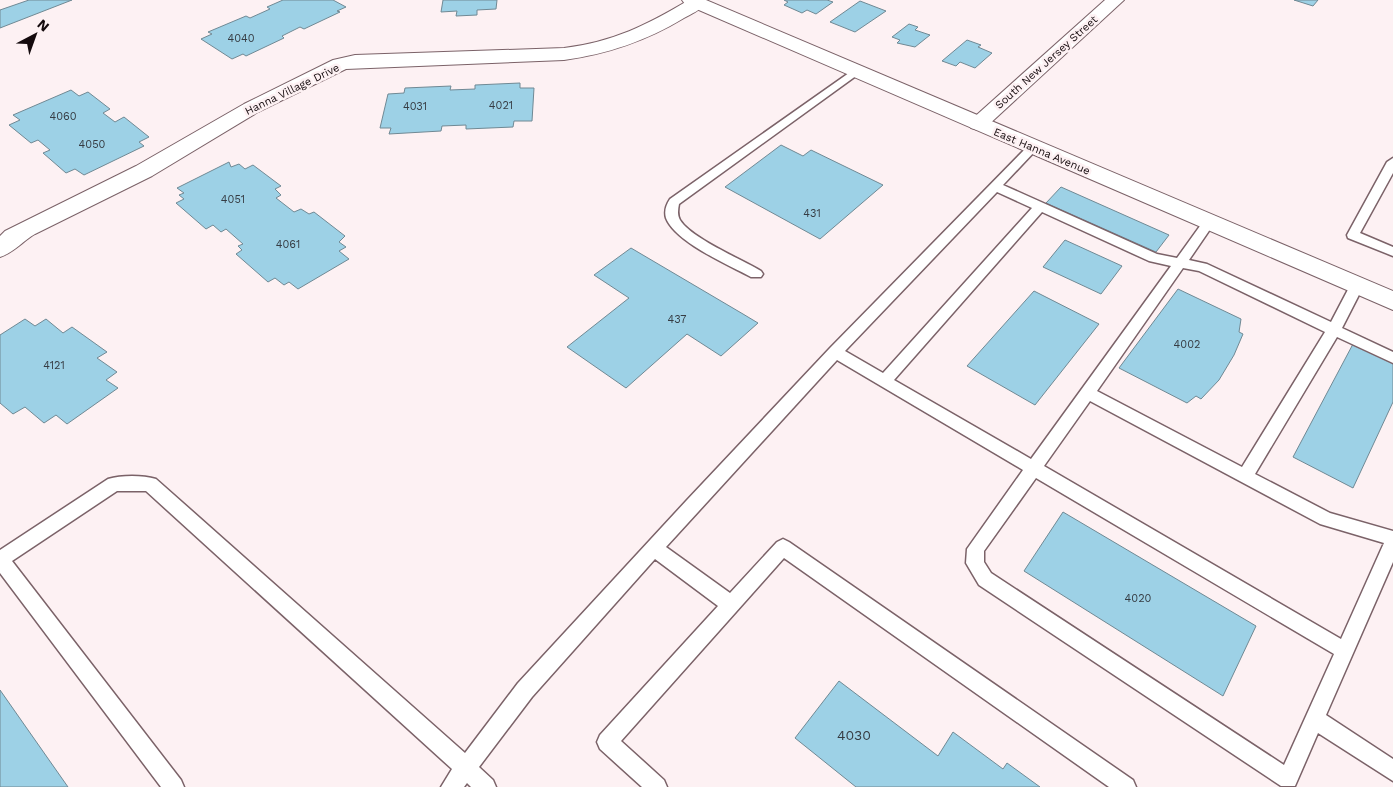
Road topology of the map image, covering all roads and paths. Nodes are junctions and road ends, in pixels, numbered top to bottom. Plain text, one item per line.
1 (1115, 0) edge
2 (694, 1) edge
3 (856, 71) junction
4 (978, 124) junction
5 (1033, 147) junction
6 (1393, 162) edge
7 (994, 186) junction
8 (1040, 207) junction
9 (1209, 222) junction
10 (0, 249) edge
11 (1393, 252) edge
12 (1180, 263) junction
13 (756, 274) dead end
14 (1357, 285) junction
15 (1393, 301) edge
16 (1333, 331) junction
17 (835, 352) junction
18 (1393, 358) edge
19 (884, 381) junction
20 (1087, 393) junction
21 (1033, 469) junction
22 (1245, 476) junction
23 (1393, 538) edge
24 (1393, 542) edge
25 (654, 548) junction
26 (0, 559) edge
27 (730, 605) junction
28 (1345, 651) junction
29 (1315, 718) junction
30 (466, 768) junction
31 (1393, 771) edge
32 (1286, 783) edge
33 (174, 787) edge
34 (452, 787) edge
35 (486, 787) edge
36 (657, 787) edge
37 (1126, 787) edge

1 - 4 street, South New Jersey Street
2 - 3 street, East Hanna Avenue
2 - 10 street, Hanna Village Drive
3 - 4 street, East Hanna Avenue
3 - 13 lane
4 - 5 street, East Hanna Avenue
5 - 7 lane
5 - 9 street, East Hanna Avenue
6 - 11 lane
7 - 8 lane
7 - 17 lane
8 - 12 lane
8 - 19 lane
9 - 12 lane
9 - 14 street, East Hanna Avenue
12 - 16 lane
12 - 20 lane
14 - 15 street, East Hanna Avenue
14 - 16 lane
16 - 18 lane
16 - 22 lane
17 - 19 lane
17 - 25 lane
19 - 21 lane
20 - 21 lane
20 - 22 lane
21 - 28 lane
21 - 32 lane
22 - 23 lane
24 - 28 lane
25 - 27 lane
25 - 30 lane
26 - 30 lane
26 - 33 lane
27 - 36 lane
27 - 37 lane
28 - 29 lane
29 - 31 lane
29 - 32 lane
30 - 34 lane
30 - 35 lane

